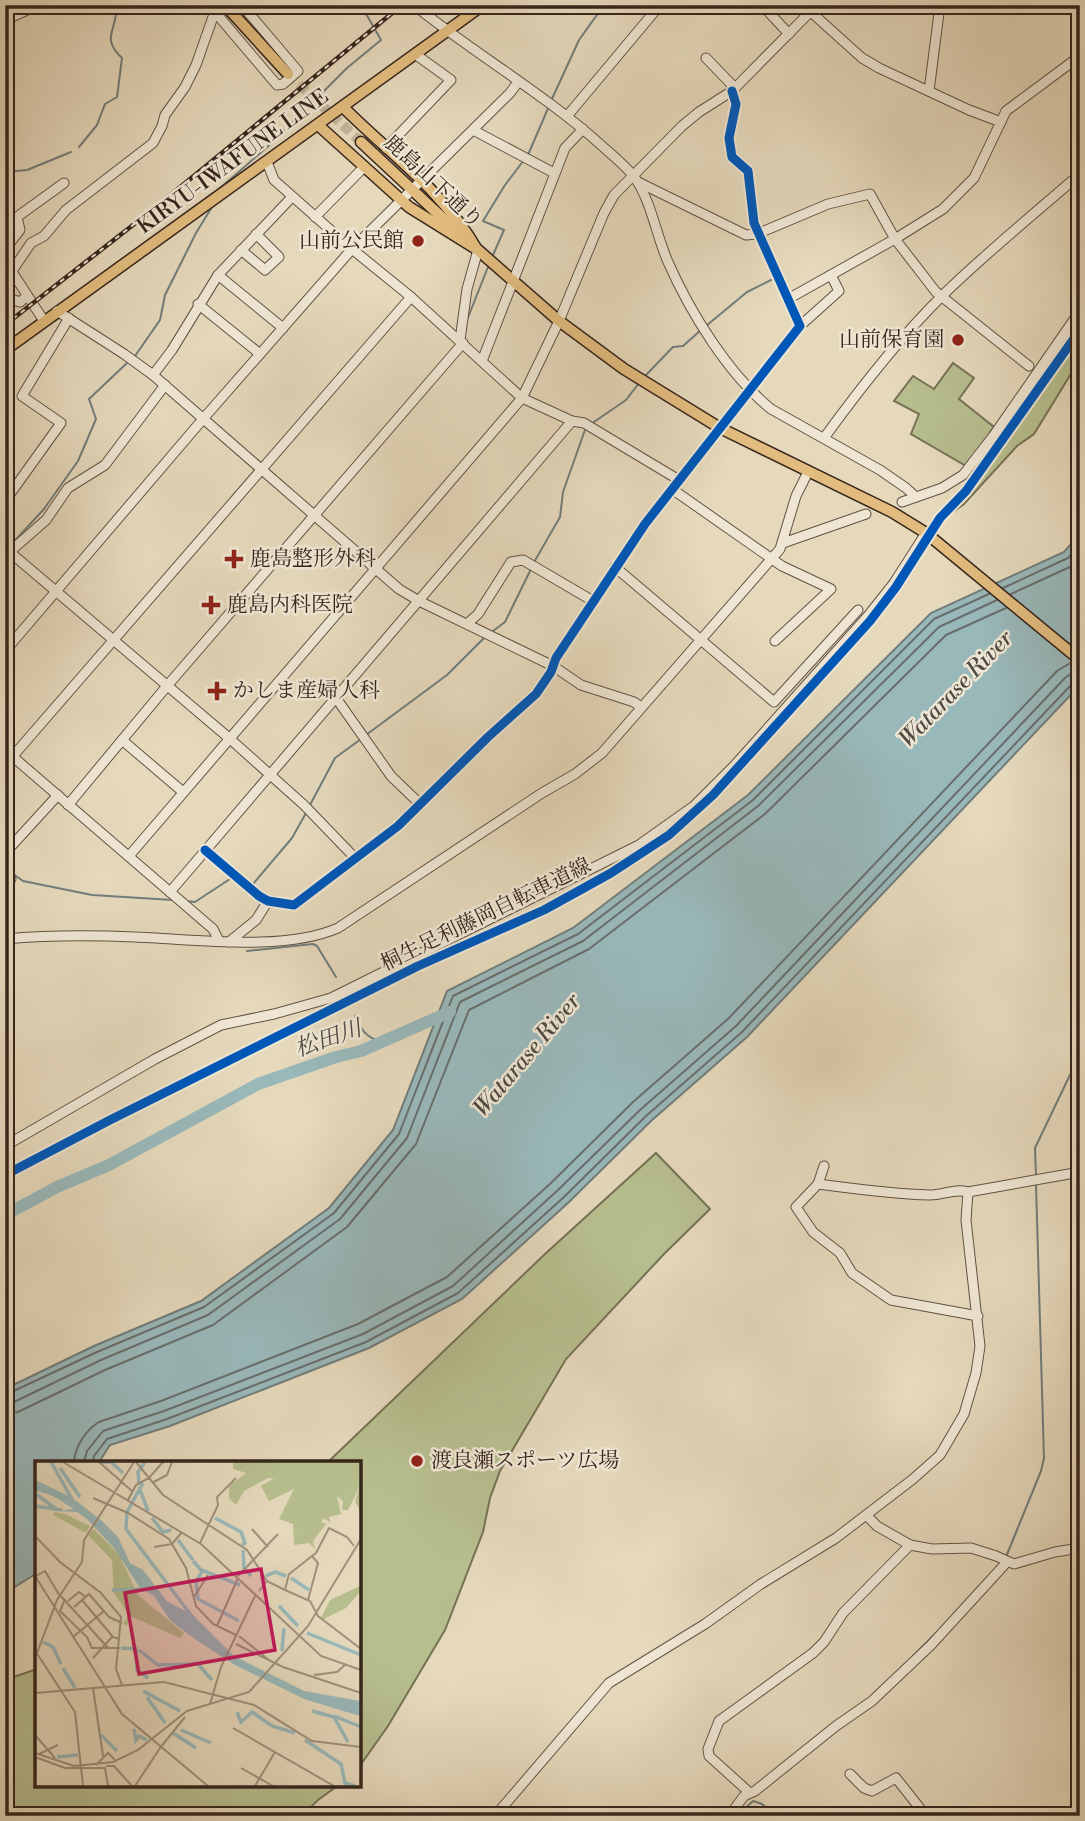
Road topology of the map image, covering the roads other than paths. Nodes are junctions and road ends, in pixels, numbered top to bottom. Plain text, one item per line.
1 (39, 5) edge
2 (225, 5) edge
3 (242, 5) edge
4 (414, 5) edge
5 (483, 5) edge
6 (660, 5) edge
7 (762, 5) edge
8 (940, 5) edge
9 (1072, 5) edge
10 (211, 9) edge
11 (814, 9) edge
12 (1080, 16) edge
13 (5, 20) edge
14 (447, 31) junction
15 (789, 34) junction
16 (415, 54) junction
17 (1080, 56) edge
18 (706, 58) dead end
19 (288, 74) tunnel mouth
20 (518, 82) junction
21 (733, 89) junction
22 (929, 91) junction
23 (343, 107) junction
24 (568, 116) junction
25 (1000, 122) junction
26 (318, 125) junction
27 (583, 129) junction
28 (473, 130) junction
29 (361, 142) tunnel mouth
30 (386, 148) junction
31 (267, 162) junction
32 (364, 167) junction
33 (554, 173) junction
34 (1080, 174) edge
35 (635, 178) junction
36 (422, 180) junction
37 (64, 183) dead end
38 (413, 190) junction
39 (292, 197) junction
40 (402, 201) junction
41 (315, 217) junction
42 (256, 234) junction
43 (757, 234) junction
44 (895, 239) junction
45 (5, 249) edge
46 (352, 249) junction
47 (241, 250) junction
48 (478, 250) junction
49 (5, 261) edge
50 (12, 271) junction
51 (218, 275) junction
52 (831, 275) junction
53 (512, 279) junction
54 (27, 296) junction
55 (5, 297) edge
56 (411, 297) junction
57 (941, 297) junction
58 (788, 299) junction
59 (198, 304) junction
60 (1080, 310) edge
61 (57, 311) junction
62 (69, 318) junction
63 (44, 321) junction
64 (559, 321) junction
65 (800, 326) junction
66 (283, 328) junction
67 (462, 342) junction
68 (5, 350) edge
69 (260, 354) junction
70 (482, 361) junction
71 (1029, 366) dead end
72 (153, 375) junction
73 (165, 385) junction
74 (751, 390) junction
75 (522, 398) junction
76 (203, 419) junction
77 (572, 421) junction
78 (719, 428) junction
79 (824, 438) junction
80 (261, 471) junction
81 (807, 472) junction
82 (679, 480) junction
83 (672, 489) junction
84 (916, 498) junction
85 (5, 501) edge
86 (902, 502) dead end
87 (866, 514) dead end
88 (315, 516) junction
89 (930, 535) junction
90 (783, 543) junction
91 (6, 552) edge
92 (772, 559) junction
93 (615, 567) junction
94 (376, 568) junction
95 (57, 591) junction
96 (419, 601) junction
97 (593, 601) junction
98 (858, 610) dead end
99 (467, 624) junction
100 (702, 639) junction
101 (114, 640) junction
102 (775, 641) dead end
103 (5, 651) edge
104 (1080, 660) edge
105 (553, 666) junction
106 (167, 686) junction
107 (336, 698) junction
108 (640, 707) junction
109 (229, 738) junction
110 (122, 740) junction
111 (9, 753) edge
112 (270, 776) junction
113 (183, 793) junction
114 (58, 795) junction
115 (420, 804) junction
116 (68, 805) junction
117 (205, 850) junction
118 (5, 853) edge
119 (129, 856) junction
120 (356, 859) junction
121 (170, 892) junction
122 (268, 901) junction
123 (5, 940) edge
124 (224, 941) junction
125 (5, 1146) edge
126 (824, 1166) dead end
127 (1080, 1172) edge
128 (818, 1184) junction
129 (968, 1192) junction
130 (978, 1316) junction
131 (866, 1515) junction
132 (910, 1545) junction
133 (1080, 1548) edge
134 (1007, 1562) junction
135 (850, 1774) dead end
136 (750, 1793) junction
137 (495, 1816) edge
138 (729, 1816) edge
139 (926, 1816) edge

1 - 13 street
2 - 19 main road
3 - 10 street
4 - 14 street
5 - 14 main road, KIRYU-IWAFUNE LINE
6 - 24 street
7 - 15 street
8 - 22 street
9 - 12 street
10 - 50 street
11 - 15 street
11 - 22 street
14 - 16 main road, KIRYU-IWAFUNE LINE
14 - 20 street
15 - 21 street
16 - 23 main road, KIRYU-IWAFUNE LINE
16 - 30 street
17 - 25 street
18 - 21 street
20 - 24 street
20 - 28 street
21 - 35 street
21 - 43 street
22 - 25 street
23 - 26 main road, KIRYU-IWAFUNE LINE
23 - 30 main road
24 - 27 street
25 - 44 street
26 - 31 main road, KIRYU-IWAFUNE LINE
26 - 32 main road
27 - 33 street
27 - 35 street
28 - 33 street
28 - 36 street
29 - 38 main road, 鹿島山下通り
30 - 36 main road
31 - 39 street
31 - 61 main road, KIRYU-IWAFUNE LINE
32 - 40 main road
32 - 41 street
33 - 53 street
34 - 57 street
35 - 43 street
35 - 64 street
35 - 74 street
36 - 38 street
36 - 48 main road
37 - 45 street
38 - 40 street
38 - 48 main road, 鹿島山下通り
39 - 41 street
39 - 42 street
40 - 46 street
40 - 48 main road
41 - 46 street
42 - 47 street
42 - 47 street
43 - 44 street
43 - 58 street
44 - 52 street
44 - 57 street
46 - 56 street
46 - 66 street
47 - 51 street
48 - 53 main road
48 - 67 street
49 - 50 street
50 - 54 street
51 - 59 street
51 - 66 street
52 - 58 street
52 - 65 street
53 - 64 main road
53 - 70 street
54 - 55 street
54 - 63 street
56 - 67 street
56 - 80 street
57 - 71 street
57 - 79 street
58 - 65 street
59 - 69 street
59 - 72 street
60 - 84 street
61 - 62 street
61 - 63 main road, KIRYU-IWAFUNE LINE
62 - 72 street
62 - 85 street
63 - 68 main road, KIRYU-IWAFUNE LINE
64 - 75 street
64 - 78 main road
65 - 74 street
66 - 69 street
67 - 70 street
67 - 88 street
69 - 76 street
70 - 75 street
72 - 73 street
73 - 76 street
73 - 91 street
74 - 78 street
74 - 79 street
75 - 77 street
75 - 94 street
76 - 80 street
76 - 95 street
77 - 82 street
77 - 96 street
78 - 81 main road
78 - 82 street
79 - 84 street
80 - 88 street
80 - 101 street
81 - 89 main road
81 - 90 street
82 - 83 street
83 - 92 street
83 - 93 street
84 - 86 street
87 - 90 street
88 - 94 street
88 - 106 street
89 - 104 main road
89 - 125 street
90 - 92 street
91 - 95 street
92 - 100 street
92 - 102 street
93 - 97 street
93 - 100 street
94 - 96 street
94 - 109 street
95 - 101 street
95 - 103 street
96 - 99 street
96 - 107 street
97 - 99 street
97 - 105 street
98 - 100 street
99 - 105 street
100 - 108 street
101 - 106 street
101 - 111 street
105 - 108 street
105 - 115 street
106 - 109 street
106 - 110 street
107 - 112 street
107 - 115 street
108 - 124 street
109 - 112 street
109 - 113 street
110 - 113 street
110 - 116 street
111 - 114 street
112 - 117 street
112 - 120 street
113 - 119 street
114 - 116 street
114 - 118 street
115 - 120 street
116 - 119 street
117 - 121 street
117 - 122 street
119 - 121 street
120 - 122 street
121 - 124 street
122 - 124 street
123 - 124 street
126 - 128 street
127 - 129 street
128 - 129 street
128 - 130 street
129 - 130 street
130 - 131 street
131 - 132 street
131 - 137 street
132 - 134 street
132 - 136 street
133 - 134 street
134 - 136 street
135 - 139 street
136 - 138 street

